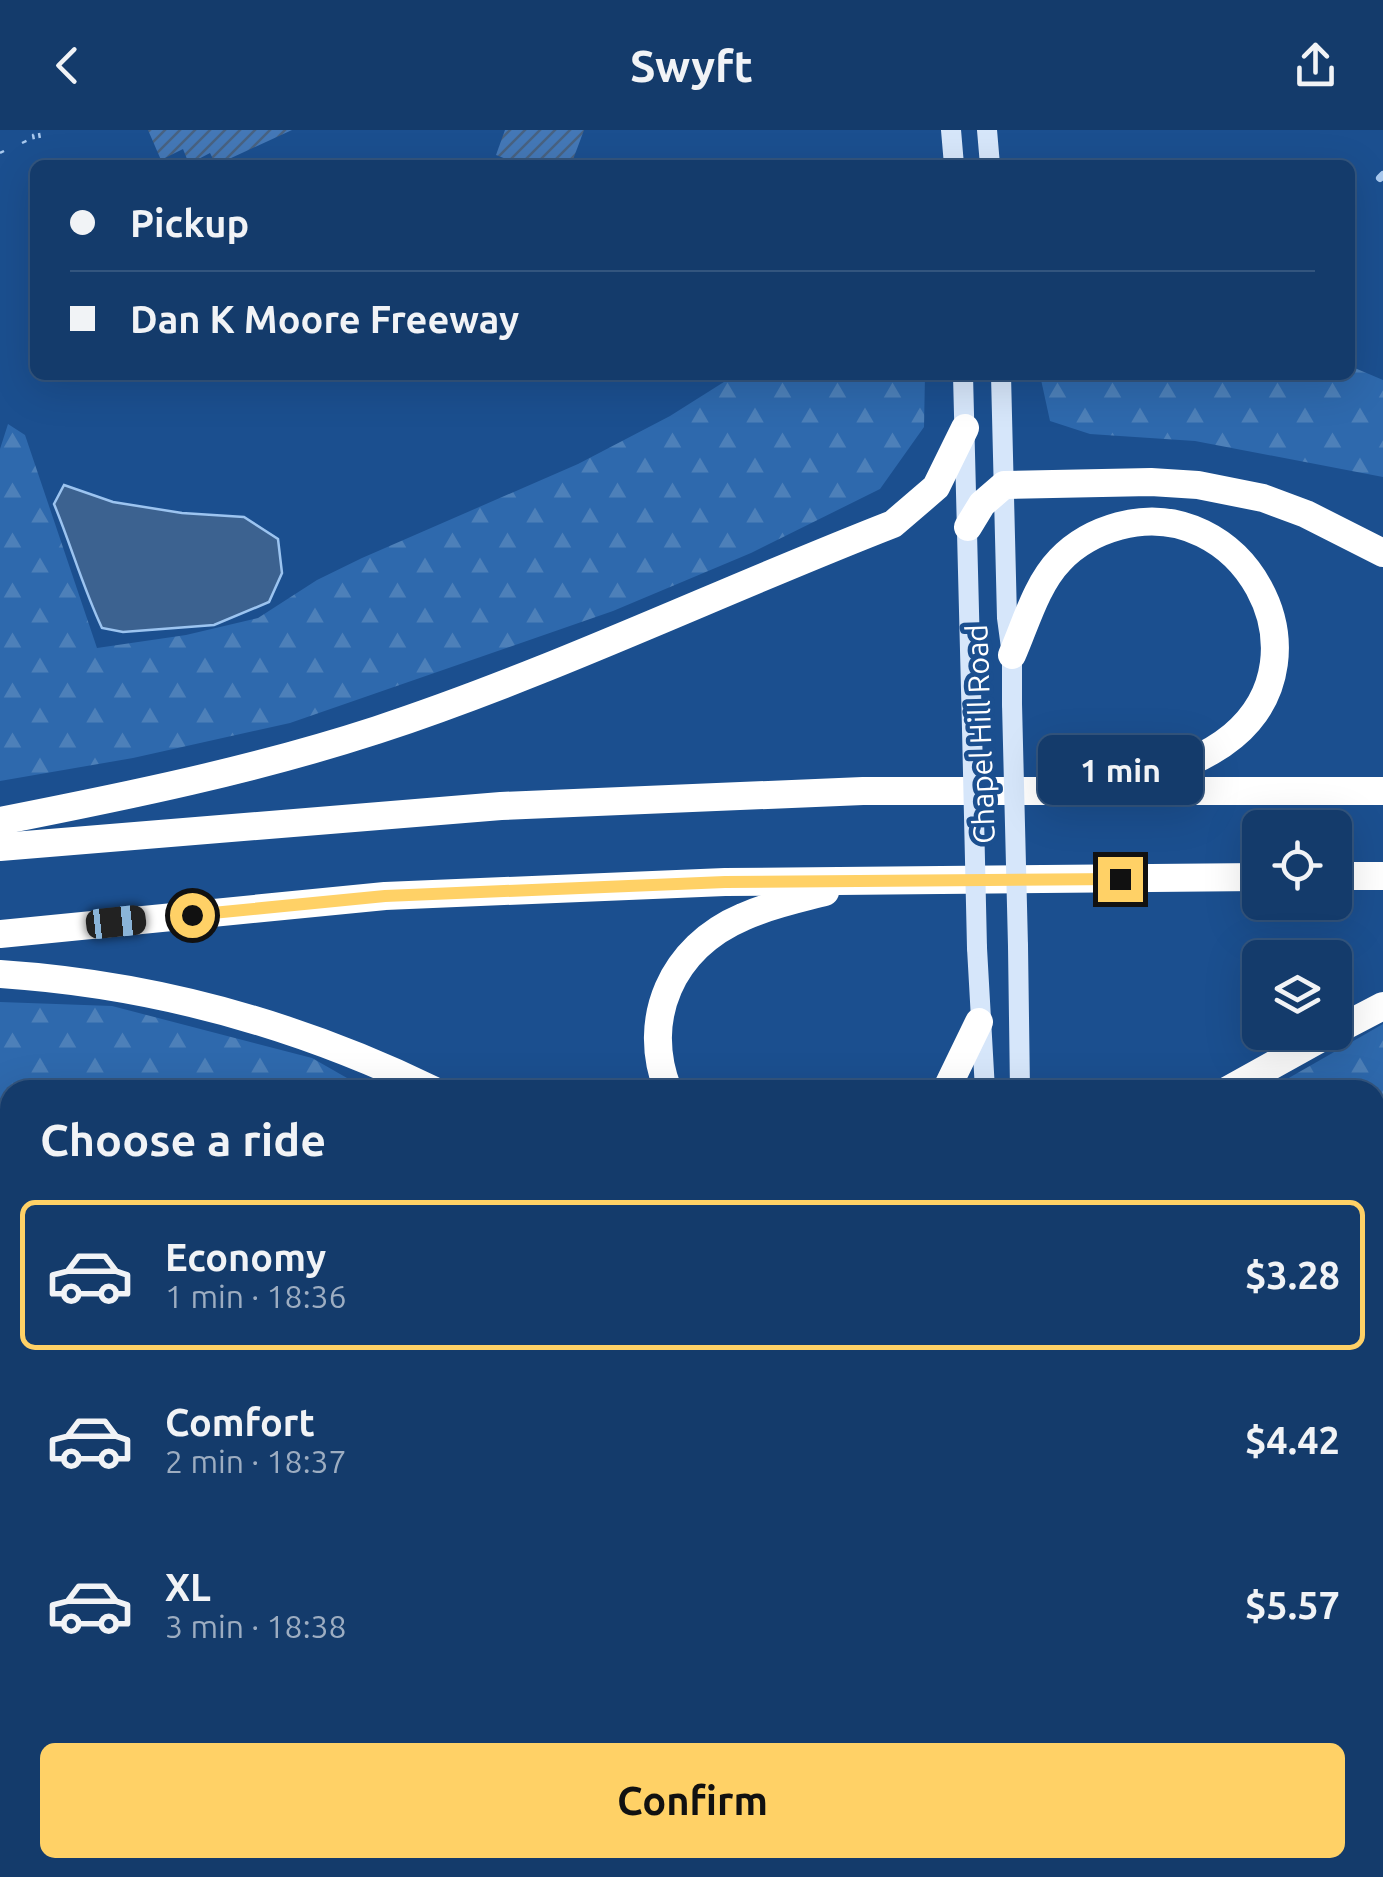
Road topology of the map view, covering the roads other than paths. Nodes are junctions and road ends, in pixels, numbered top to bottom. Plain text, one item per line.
1 (951, 130) edge
2 (986, 130) edge
3 (954, 160) edge
4 (989, 160) edge
5 (963, 380) edge
6 (1001, 380) edge
7 (965, 428) junction
8 (1004, 486) junction
9 (968, 527) junction
10 (1383, 554) edge
11 (1012, 655) junction
12 (1116, 788) junction
13 (1383, 791) edge
14 (0, 821) edge
15 (0, 846) edge
16 (1352, 876) edge
17 (1383, 876) edge
18 (1242, 877) edge
19 (868, 882) junction
20 (0, 934) edge
21 (0, 974) edge
22 (1383, 1006) edge
23 (979, 1022) junction
24 (1352, 1022) edge
25 (1301, 1050) edge
26 (410, 1080) edge
27 (665, 1080) edge
28 (951, 1080) edge
29 (983, 1080) edge
30 (1020, 1080) edge
31 (1246, 1080) edge

1 - 3 main road
2 - 4 main road
5 - 7 main road, Chapel Hill Road
6 - 8 main road, Chapel Hill Road
7 - 9 main road, Chapel Hill Road
7 - 14 highway
8 - 9 highway
8 - 10 highway
8 - 11 main road, Chapel Hill Road
9 - 23 main road, Chapel Hill Road, bridge
11 - 12 highway
11 - 30 main road, Chapel Hill Road, bridge
12 - 13 highway
12 - 15 highway
16 - 17 highway
18 - 19 highway
19 - 20 highway
19 - 27 highway
21 - 26 highway
22 - 24 highway
23 - 28 highway
23 - 29 main road, Chapel Hill Road
25 - 31 highway

